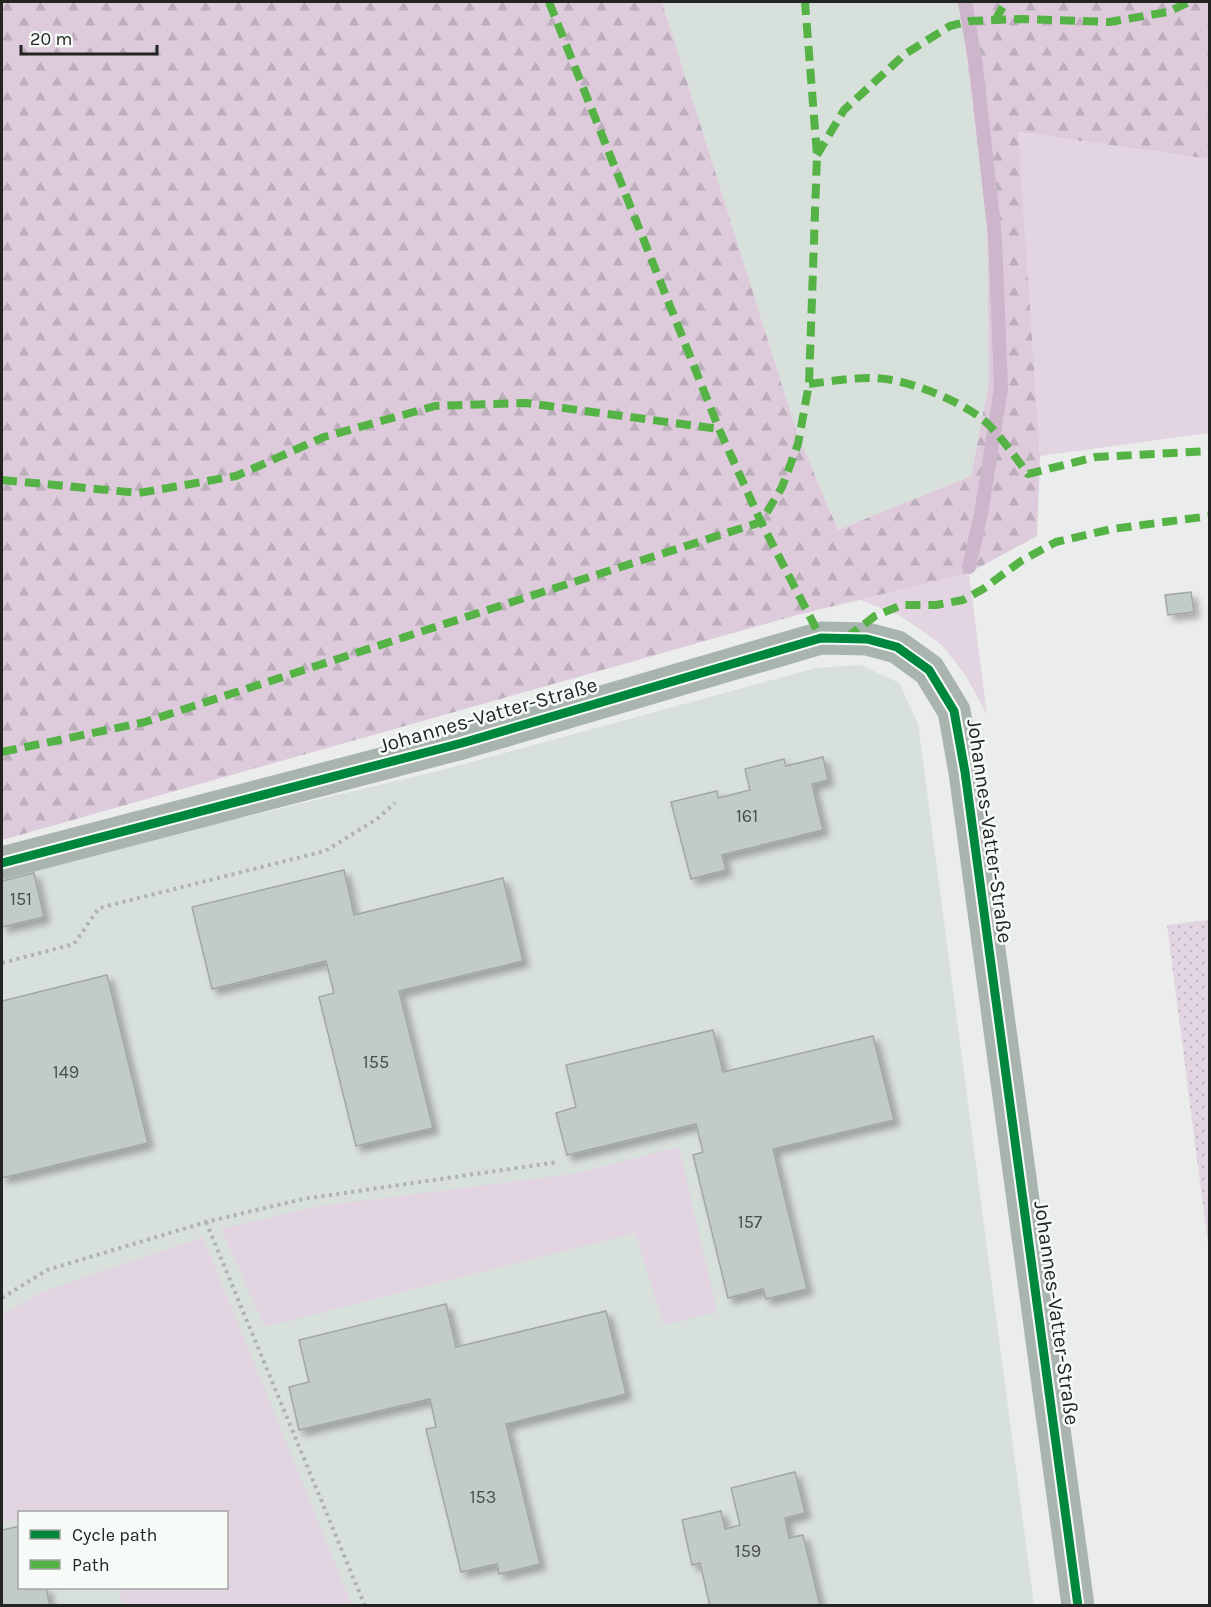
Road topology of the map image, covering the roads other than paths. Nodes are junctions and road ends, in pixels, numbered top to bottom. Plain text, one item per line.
1 (2, 863) edge
2 (1078, 1605) edge

1 - 2 street, Johannes-Vatter-Straße

